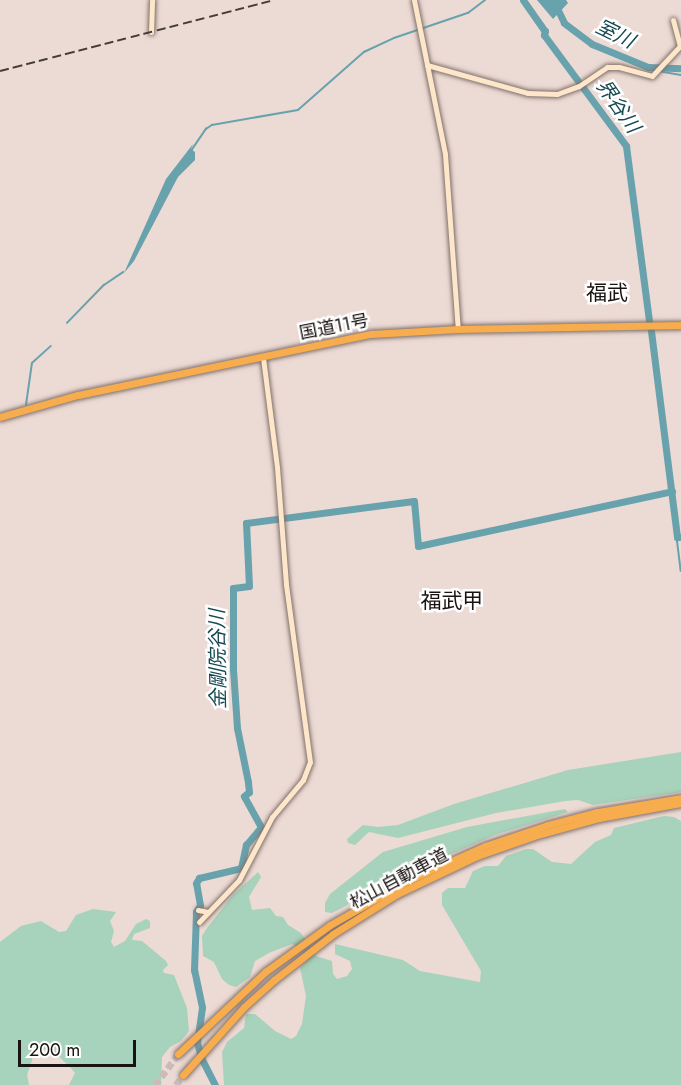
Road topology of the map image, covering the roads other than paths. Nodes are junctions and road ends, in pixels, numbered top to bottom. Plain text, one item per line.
1 (152, 0) edge
2 (414, 0) edge
3 (674, 20) dead end
4 (151, 32) dead end
5 (681, 46) edge
6 (428, 65) junction
7 (681, 325) edge
8 (458, 329) junction
9 (263, 357) junction
10 (0, 417) edge
11 (681, 798) edge
12 (681, 804) edge
13 (198, 910) dead end
14 (210, 911) junction
15 (199, 922) dead end
16 (180, 1052) tunnel mouth
17 (186, 1072) tunnel mouth

1 - 4 street
2 - 6 street
3 - 5 street
5 - 6 street
6 - 8 street
7 - 8 highway, 国道11号
8 - 9 highway, 国道11号
9 - 10 highway, 国道11号
9 - 14 street
11 - 16 highway, 松山自動車道
12 - 17 highway, 松山自動車道
13 - 14 street
14 - 15 street

